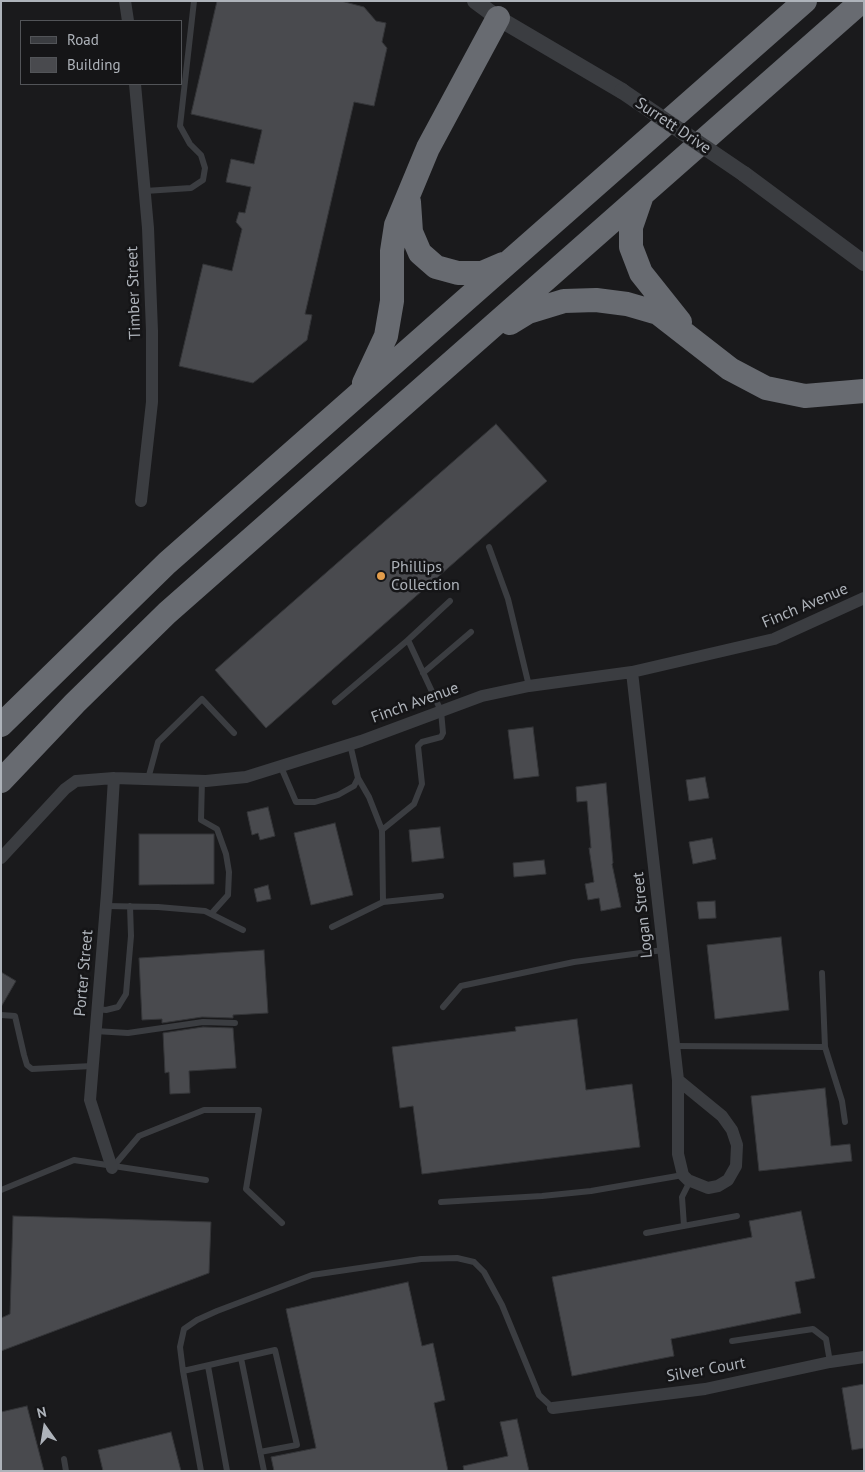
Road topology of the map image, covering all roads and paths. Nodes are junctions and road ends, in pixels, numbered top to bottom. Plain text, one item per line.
1 (125, 1) edge
2 (194, 1) edge
3 (475, 1) edge
4 (805, 1) edge
5 (862, 1) edge
6 (498, 18) junction
7 (128, 20) edge
8 (135, 85) edge
9 (145, 191) junction
10 (409, 193) junction
11 (641, 196) junction
12 (514, 258) junction
13 (864, 263) edge
14 (697, 343) junction
15 (467, 349) junction
16 (864, 391) edge
17 (357, 396) junction
18 (141, 501) dead end
19 (489, 547) dead end
20 (864, 598) edge
21 (450, 601) dead end
22 (471, 632) dead end
23 (408, 640) junction
24 (632, 672) junction
25 (423, 673) junction
26 (528, 686) junction
27 (335, 702) dead end
28 (441, 711) junction
29 (1, 724) edge
30 (234, 733) dead end
31 (350, 744) junction
32 (281, 767) junction
33 (114, 778) junction
34 (358, 778) junction
35 (148, 779) junction
36 (202, 780) junction
37 (1, 781) edge
38 (382, 830) junction
39 (1, 858) edge
40 (440, 896) dead end
41 (383, 902) junction
42 (106, 906) junction
43 (130, 906) junction
44 (212, 914) junction
45 (332, 927) dead end
46 (243, 930) dead end
47 (663, 950) junction
48 (822, 973) dead end
49 (443, 1007) dead end
50 (97, 1009) junction
51 (1, 1015) edge
52 (235, 1023) dead end
53 (95, 1031) junction
54 (674, 1046) junction
55 (824, 1047) junction
56 (92, 1066) junction
57 (678, 1080) junction
58 (845, 1122) dead end
59 (112, 1168) junction
60 (687, 1178) junction
61 (206, 1180) dead end
62 (1, 1190) edge
63 (441, 1202) dead end
64 (737, 1216) dead end
65 (282, 1223) dead end
66 (684, 1226) junction
67 (646, 1233) dead end
68 (732, 1341) dead end
69 (864, 1357) edge
70 (241, 1358) junction
71 (830, 1362) junction
72 (208, 1366) junction
73 (182, 1371) junction
74 (553, 1408) joint
75 (260, 1452) junction
76 (64, 1459) dead end
77 (66, 1471) edge
78 (201, 1471) edge
79 (227, 1471) edge
80 (264, 1471) edge

1 - 7 street
2 - 9 lane
3 - 6 street, Surrett Drive
4 - 12 highway
5 - 11 highway
6 - 10 highway
6 - 13 street, Surrett Drive, bridge
8 - 9 street, Timber Street
9 - 18 street, Timber Street
10 - 12 highway
10 - 17 highway
11 - 14 highway
11 - 15 highway
12 - 17 highway
14 - 15 highway
14 - 16 highway
15 - 37 highway
17 - 29 highway
19 - 26 lane
20 - 24 street, Finch Avenue
21 - 23 lane
22 - 25 lane
23 - 25 lane
23 - 27 lane
24 - 26 street, Finch Avenue
24 - 47 street, Logan Street
25 - 28 lane
26 - 28 street, Finch Avenue
28 - 31 street, Finch Avenue
28 - 38 lane
30 - 35 lane
31 - 32 street, Finch Avenue
31 - 34 lane
32 - 34 lane
32 - 36 street, Finch Avenue
33 - 35 street, Finch Avenue
33 - 39 street, Finch Avenue
33 - 42 street, Porter Street
34 - 38 lane
35 - 36 street, Finch Avenue
36 - 44 lane
38 - 41 lane
40 - 41 lane
41 - 45 lane
42 - 43 lane
42 - 50 street, Porter Street
43 - 44 lane
43 - 50 lane
44 - 46 lane
47 - 49 lane
47 - 54 street, Logan Street
48 - 55 lane
50 - 53 street, Porter Street
51 - 56 lane
52 - 53 lane
53 - 56 street, Porter Street
54 - 55 lane
54 - 57 street, Logan Street
55 - 58 lane
56 - 59 street, Porter Street
57 - 60 street, Logan Street
57 - 60 street
59 - 61 lane
59 - 62 lane
59 - 65 lane
60 - 63 lane
60 - 66 lane
64 - 66 lane
66 - 67 lane
68 - 71 lane
69 - 71 street, Silver Court
70 - 72 lane
70 - 75 lane
70 - 75 lane
71 - 74 street, Silver Court
72 - 73 lane
72 - 79 lane
73 - 74 lane
73 - 78 lane
75 - 80 lane
76 - 77 lane

